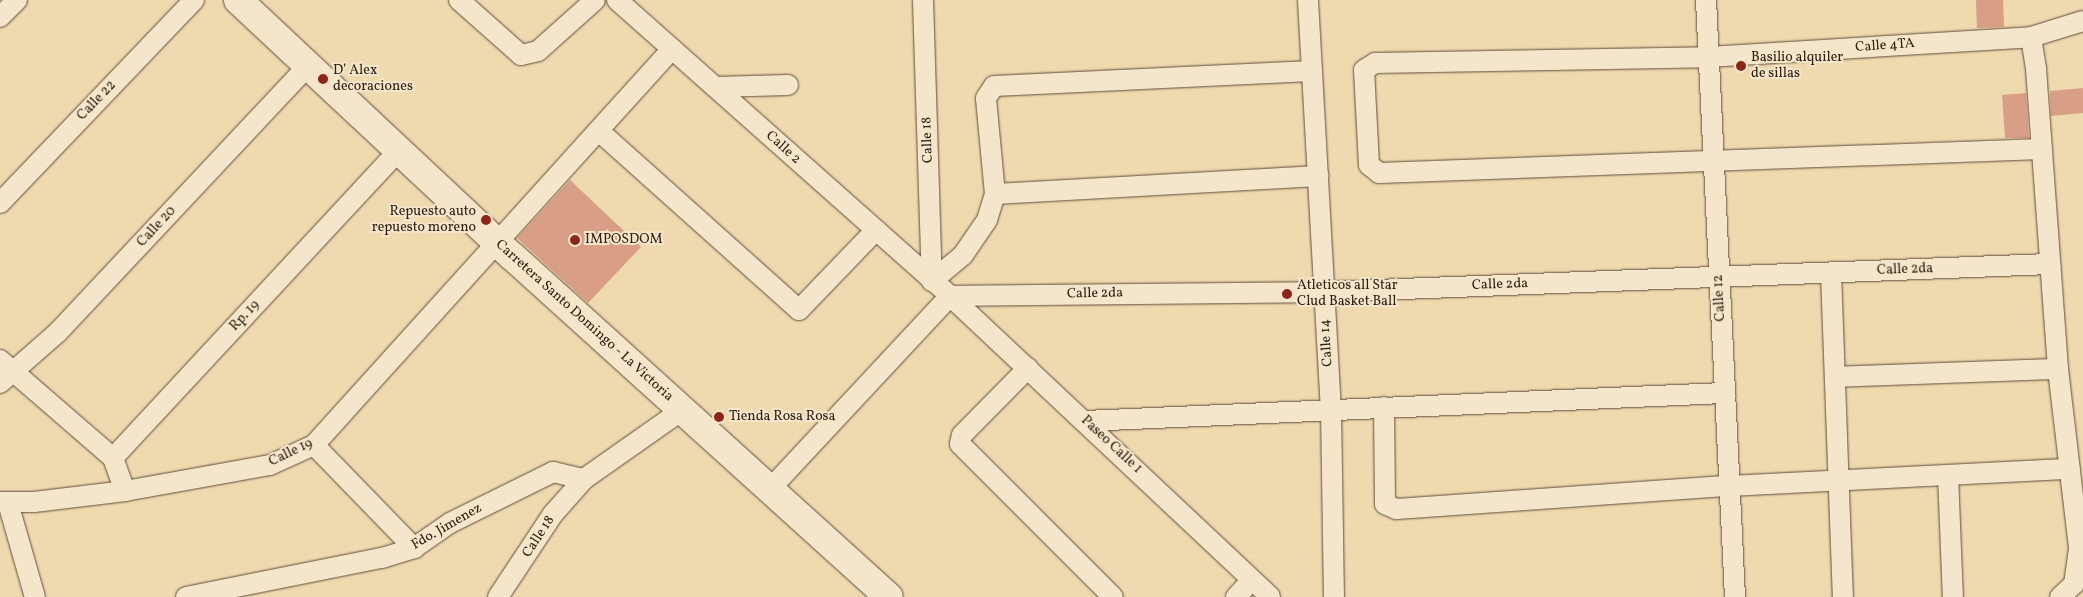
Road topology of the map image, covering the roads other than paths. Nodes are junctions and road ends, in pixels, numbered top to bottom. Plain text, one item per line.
1 (17, 0) edge
2 (194, 0) edge
3 (460, 0) edge
4 (595, 0) edge
5 (617, 0) edge
6 (923, 0) edge
7 (1308, 0) edge
8 (1706, 0) edge
9 (246, 2) edge
10 (0, 17) edge
11 (2083, 21) edge
12 (2031, 37) junction
13 (672, 49) junction
14 (1708, 57) junction
15 (309, 65) junction
16 (1312, 71) junction
17 (788, 85) dead end
18 (715, 87) junction
19 (600, 132) junction
20 (400, 149) junction
21 (2042, 149) junction
22 (1713, 158) junction
23 (1318, 176) junction
24 (995, 194) junction
25 (0, 202) edge
26 (876, 230) junction
27 (497, 242) junction
28 (2050, 264) junction
29 (1830, 273) junction
30 (1719, 278) junction
31 (932, 281) junction
32 (1324, 292) junction
33 (950, 296) junction
34 (1028, 368) junction
35 (2058, 369) junction
36 (4, 372) edge
37 (1835, 377) junction
38 (1725, 393) junction
39 (1384, 407) junction
40 (1331, 409) junction
41 (682, 410) junction
42 (1085, 421) junction
43 (314, 445) junction
44 (113, 458) junction
45 (2070, 469) junction
46 (1948, 475) junction
47 (584, 479) junction
48 (1838, 480) junction
49 (1729, 486) junction
50 (770, 489) junction
51 (125, 491) junction
52 (4, 502) edge
53 (414, 548) junction
54 (1252, 580) junction
55 (35, 597) edge
56 (186, 597) edge
57 (498, 597) edge
58 (889, 597) edge
59 (1113, 597) edge
60 (1236, 597) edge
61 (1270, 597) edge
62 (1334, 597) edge
63 (1735, 597) edge
64 (1843, 597) edge
65 (1953, 597) edge
66 (2060, 597) edge

1 - 10 street
2 - 25 street, Calle 22
3 - 4 street
5 - 13 street, Calle 2
6 - 31 street, Calle 18
7 - 16 street, Calle 14
8 - 14 street, Calle 12
9 - 15 main road, Carretera Santo Domingo - La Victoria
11 - 12 street, Calle 4TA
12 - 14 street, Calle 4TA
12 - 21 street
13 - 18 street, Calle 2
13 - 19 street, Calle 19
14 - 22 street, Calle 12
14 - 22 street, Calle 4TA
15 - 20 main road, Carretera Santo Domingo - La Victoria
15 - 36 street, Calle 20
16 - 23 street, Calle 14
16 - 24 street
17 - 18 street
18 - 26 street, Calle 2
19 - 26 street
19 - 27 street, Calle 19
20 - 27 main road, Carretera Santo Domingo - La Victoria
20 - 44 street, Rp. 19
21 - 22 street
21 - 28 street
22 - 30 street, Calle 12
23 - 24 street
23 - 32 street, Calle 14
24 - 31 street
26 - 31 street, Calle 2
27 - 41 main road, Carretera Santo Domingo - La Victoria
27 - 43 street, Calle 19
28 - 29 street, Calle 2da
28 - 35 street
29 - 30 street, Calle 2da
29 - 37 street
30 - 32 street, Calle 2da
30 - 38 street, Calle 12
31 - 33 street, Calle 2
32 - 33 street, Calle 2da
32 - 40 street, Calle 14
33 - 34 street, Paseo Calle 1
33 - 50 street
34 - 42 street, Paseo Calle 1
34 - 59 street
35 - 37 street
35 - 45 street
36 - 44 street
37 - 48 street
38 - 39 street
38 - 49 street, Calle 12
39 - 40 street
39 - 49 street
40 - 42 street
40 - 62 street, Calle 14
41 - 47 street
41 - 50 main road, Carretera Santo Domingo - La Victoria
42 - 54 street, Paseo Calle 1
43 - 51 street, Calle 19
43 - 53 street
44 - 51 street
45 - 46 street
45 - 66 street
46 - 48 street
46 - 65 street
47 - 53 street, Fdo. Jimenez
47 - 57 street, Calle 18
48 - 49 street
48 - 64 street
49 - 63 street, Calle 12
50 - 58 main road, Carretera Santo Domingo - La Victoria
51 - 52 street, Calle 19
52 - 55 street
53 - 56 street, Fdo. Jimenez
54 - 60 street
54 - 61 street, Paseo Calle 1

